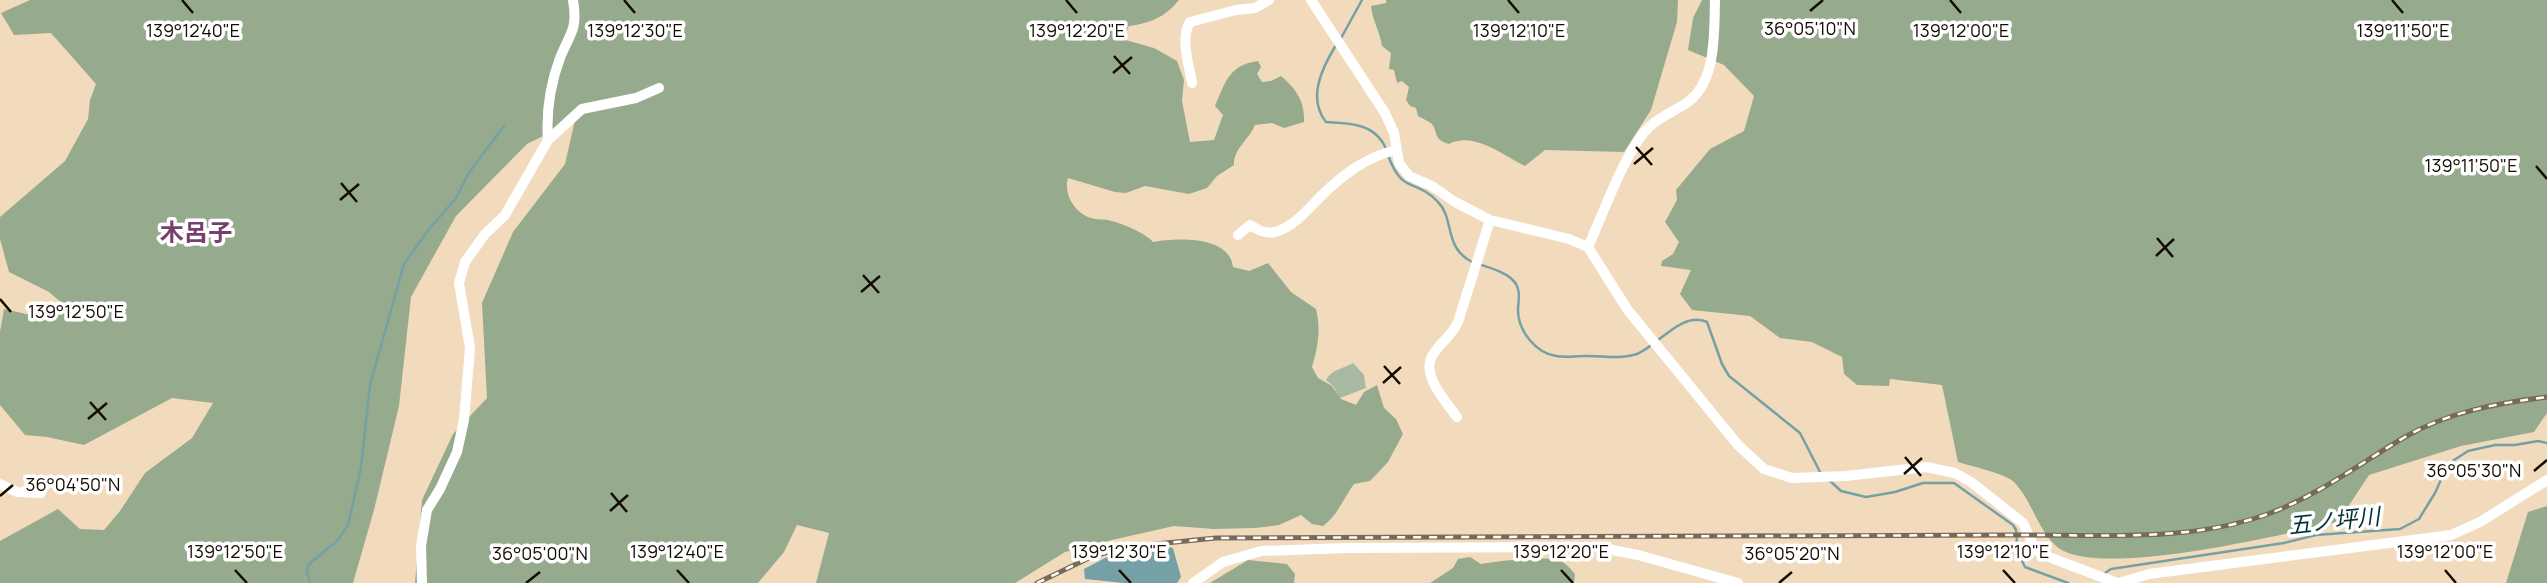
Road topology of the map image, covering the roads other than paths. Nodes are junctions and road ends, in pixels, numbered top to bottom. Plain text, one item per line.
1 (573, 0) edge
2 (1269, 0) edge
3 (1311, 0) edge
4 (1716, 0) edge
5 (1192, 83) dead end
6 (659, 88) dead end
7 (548, 140) junction
8 (1396, 150) junction
9 (1490, 220) junction
10 (1238, 235) dead end
11 (1588, 247) junction
12 (1457, 417) dead end
13 (2547, 480) edge
14 (0, 484) edge
15 (41, 493) dead end
16 (2116, 582) edge
17 (422, 583) edge
18 (1192, 583) edge
19 (1738, 583) edge

1 - 7 street
2 - 5 street
3 - 8 street
4 - 11 street
6 - 7 street
7 - 17 street
8 - 9 street
8 - 10 street
9 - 11 street
9 - 12 street
11 - 16 street
13 - 16 street
14 - 15 street
18 - 19 street

